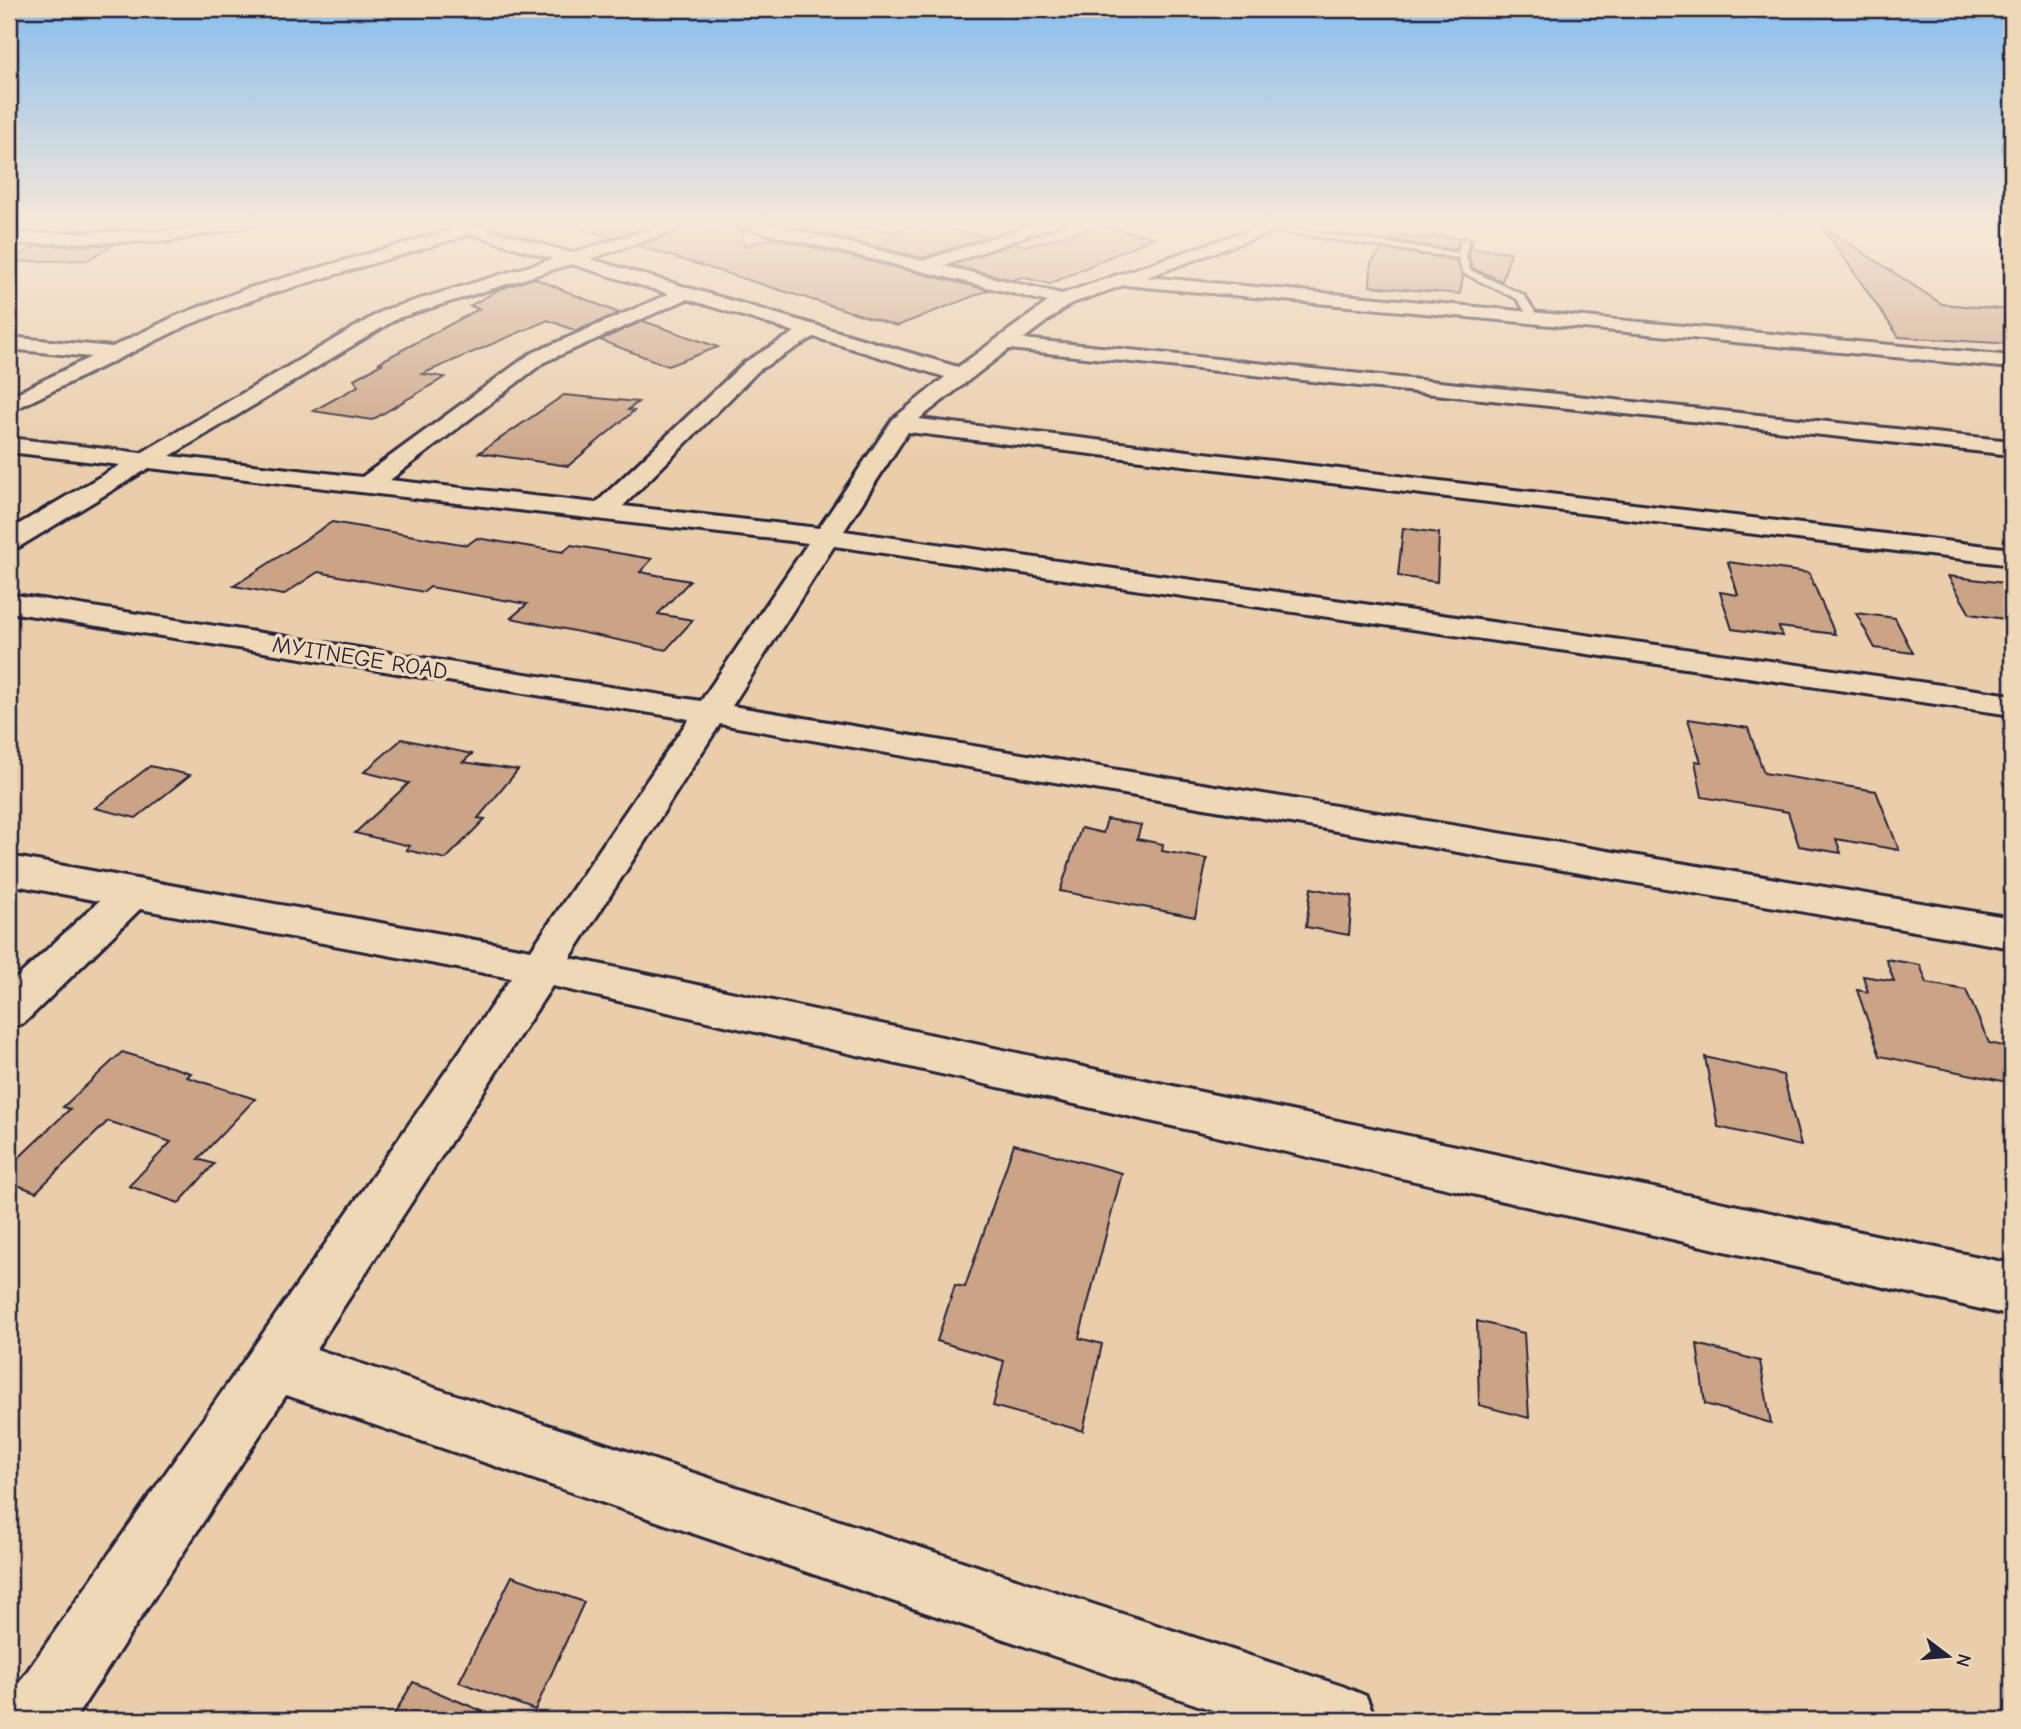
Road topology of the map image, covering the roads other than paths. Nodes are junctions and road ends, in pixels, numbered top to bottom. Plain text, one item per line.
1 (231, 302) edge
2 (431, 302) edge
3 (666, 302) edge
4 (716, 302) edge
5 (1061, 302) edge
6 (1355, 302) edge
7 (1524, 302) edge
8 (1534, 318) junction
9 (813, 330) junction
10 (9, 343) edge
11 (1005, 343) junction
12 (115, 353) junction
13 (2012, 362) edge
14 (962, 375) junction
15 (9, 405) edge
16 (901, 424) junction
17 (9, 445) edge
18 (2012, 448) edge
19 (149, 461) junction
20 (368, 485) junction
21 (602, 512) junction
22 (826, 537) junction
23 (9, 541) edge
24 (2012, 557) edge
25 (9, 603) edge
26 (2012, 705) edge
27 (710, 712) junction
28 (9, 870) edge
29 (133, 892) junction
30 (2012, 933) edge
31 (542, 968) junction
32 (9, 1011) edge
33 (2012, 1290) edge
34 (274, 1363) junction
35 (34, 1720) edge
36 (1342, 1720) edge

1 - 12 street
2 - 19 street
3 - 20 street
4 - 9 street
5 - 11 street
6 - 8 street
7 - 8 lane
8 - 13 street
9 - 14 street
9 - 21 street
10 - 12 street
11 - 14 street
11 - 18 street
12 - 15 street
14 - 16 street
16 - 22 street
16 - 24 street
17 - 19 street
19 - 20 street
19 - 23 street
20 - 21 street
21 - 22 street
22 - 26 street
22 - 27 street
25 - 27 street, MYITNEGE ROAD
27 - 30 street, MYITNEGE ROAD
27 - 31 street
28 - 29 street
29 - 31 street
29 - 32 street
31 - 33 street
31 - 34 street
34 - 35 street
34 - 36 street

